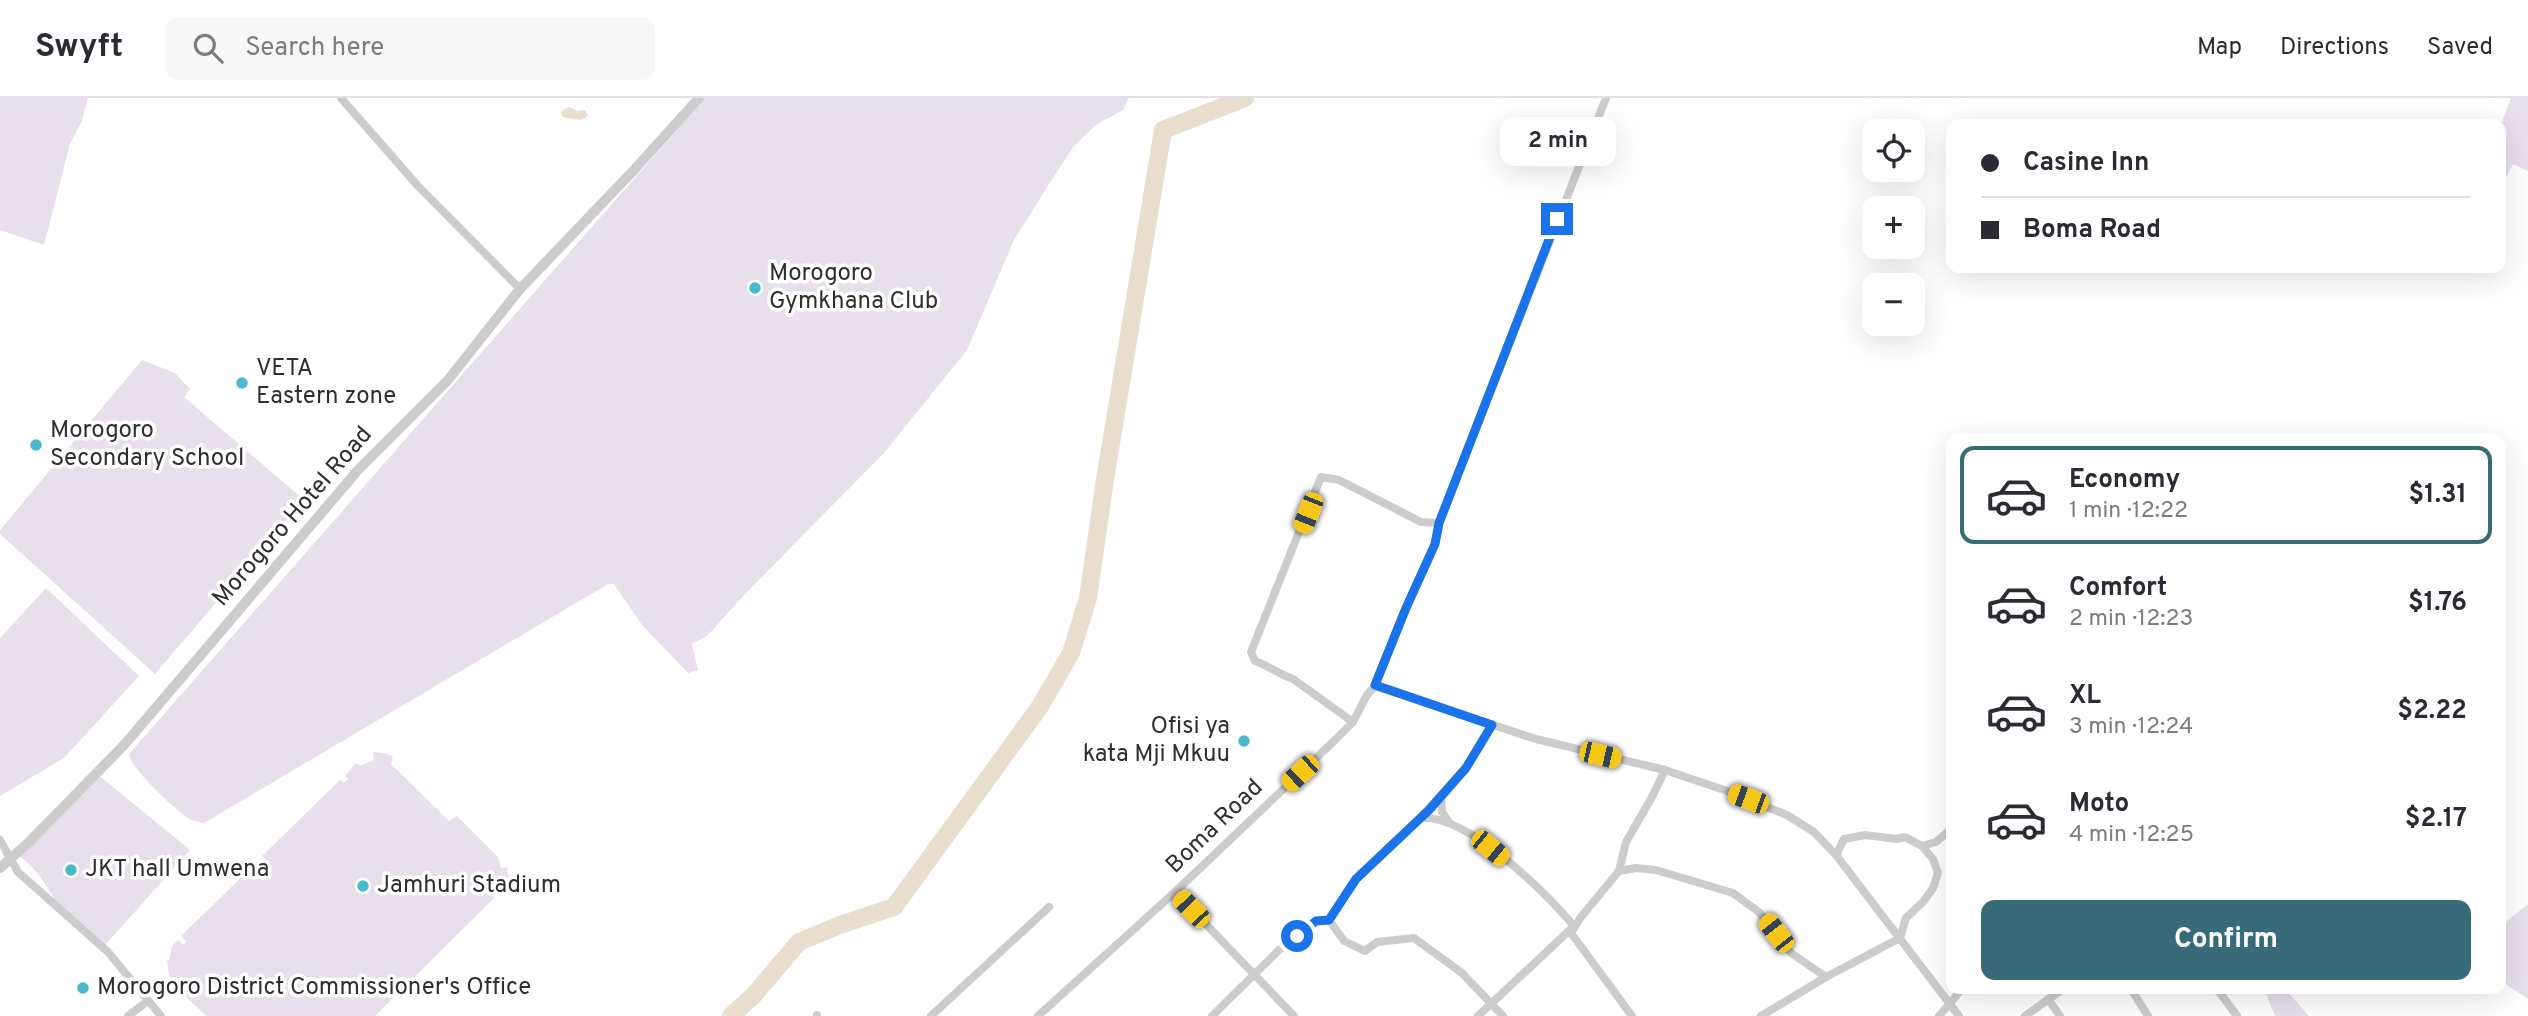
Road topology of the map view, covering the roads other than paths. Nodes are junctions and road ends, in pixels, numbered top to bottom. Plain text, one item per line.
1 (341, 98) edge
2 (699, 98) edge
3 (1606, 98) edge
4 (520, 289) junction
5 (1439, 523) junction
6 (1375, 685) junction
7 (1353, 722) junction
8 (1492, 725) junction
9 (1665, 770) junction
10 (1441, 796) junction
11 (1420, 818) junction
12 (1450, 823) junction
13 (1946, 833) edge
14 (0, 839) edge
15 (1922, 846) junction
16 (1836, 855) junction
17 (10, 860) junction
18 (0, 868) edge
19 (1619, 871) junction
20 (1175, 892) junction
21 (1049, 907) dead end
22 (1329, 920) junction
23 (1573, 930) junction
24 (1900, 938) junction
25 (1256, 975) junction
26 (1826, 977) junction
27 (1957, 994) edge
28 (2056, 994) edge
29 (2134, 994) edge
30 (2221, 994) edge
31 (2048, 999) junction
32 (148, 1001) junction
33 (1950, 1002) junction
34 (1493, 1004) junction
35 (128, 1016) edge
36 (161, 1016) edge
37 (930, 1016) edge
38 (1038, 1016) edge
39 (1212, 1016) edge
40 (1294, 1016) edge
41 (1478, 1016) edge
42 (1503, 1016) edge
43 (1632, 1016) edge
44 (1761, 1016) edge
45 (1939, 1016) edge
46 (1959, 1016) edge
47 (2025, 1016) edge
48 (2060, 1016) edge
49 (2148, 1016) edge
50 (2237, 1016) edge

1 - 4 street
2 - 4 street, Morogoro Hotel Road
3 - 5 street, Boma Road
4 - 17 street, Morogoro Hotel Road
5 - 6 street, Boma Road
5 - 7 street
6 - 7 street, Boma Road
6 - 8 street
7 - 20 street, Boma Road
8 - 9 street
8 - 10 street
9 - 16 street
9 - 19 street
10 - 11 street
10 - 12 street
11 - 12 street
11 - 22 street
12 - 23 street
13 - 15 street
14 - 17 street
15 - 16 street
15 - 24 street
16 - 24 street
17 - 18 street, Morogoro Hotel Road
17 - 32 street
19 - 23 street
19 - 26 street
20 - 25 street
20 - 38 street, Boma Road
21 - 37 street
22 - 25 street
22 - 34 street
23 - 34 street
23 - 43 street
24 - 26 street
24 - 33 street
25 - 39 street
25 - 40 street
26 - 44 street
27 - 33 street
28 - 31 street
29 - 49 street
30 - 50 street
31 - 47 street
31 - 48 street
32 - 35 street
32 - 36 street
33 - 45 street
33 - 46 street
34 - 41 street
34 - 42 street

